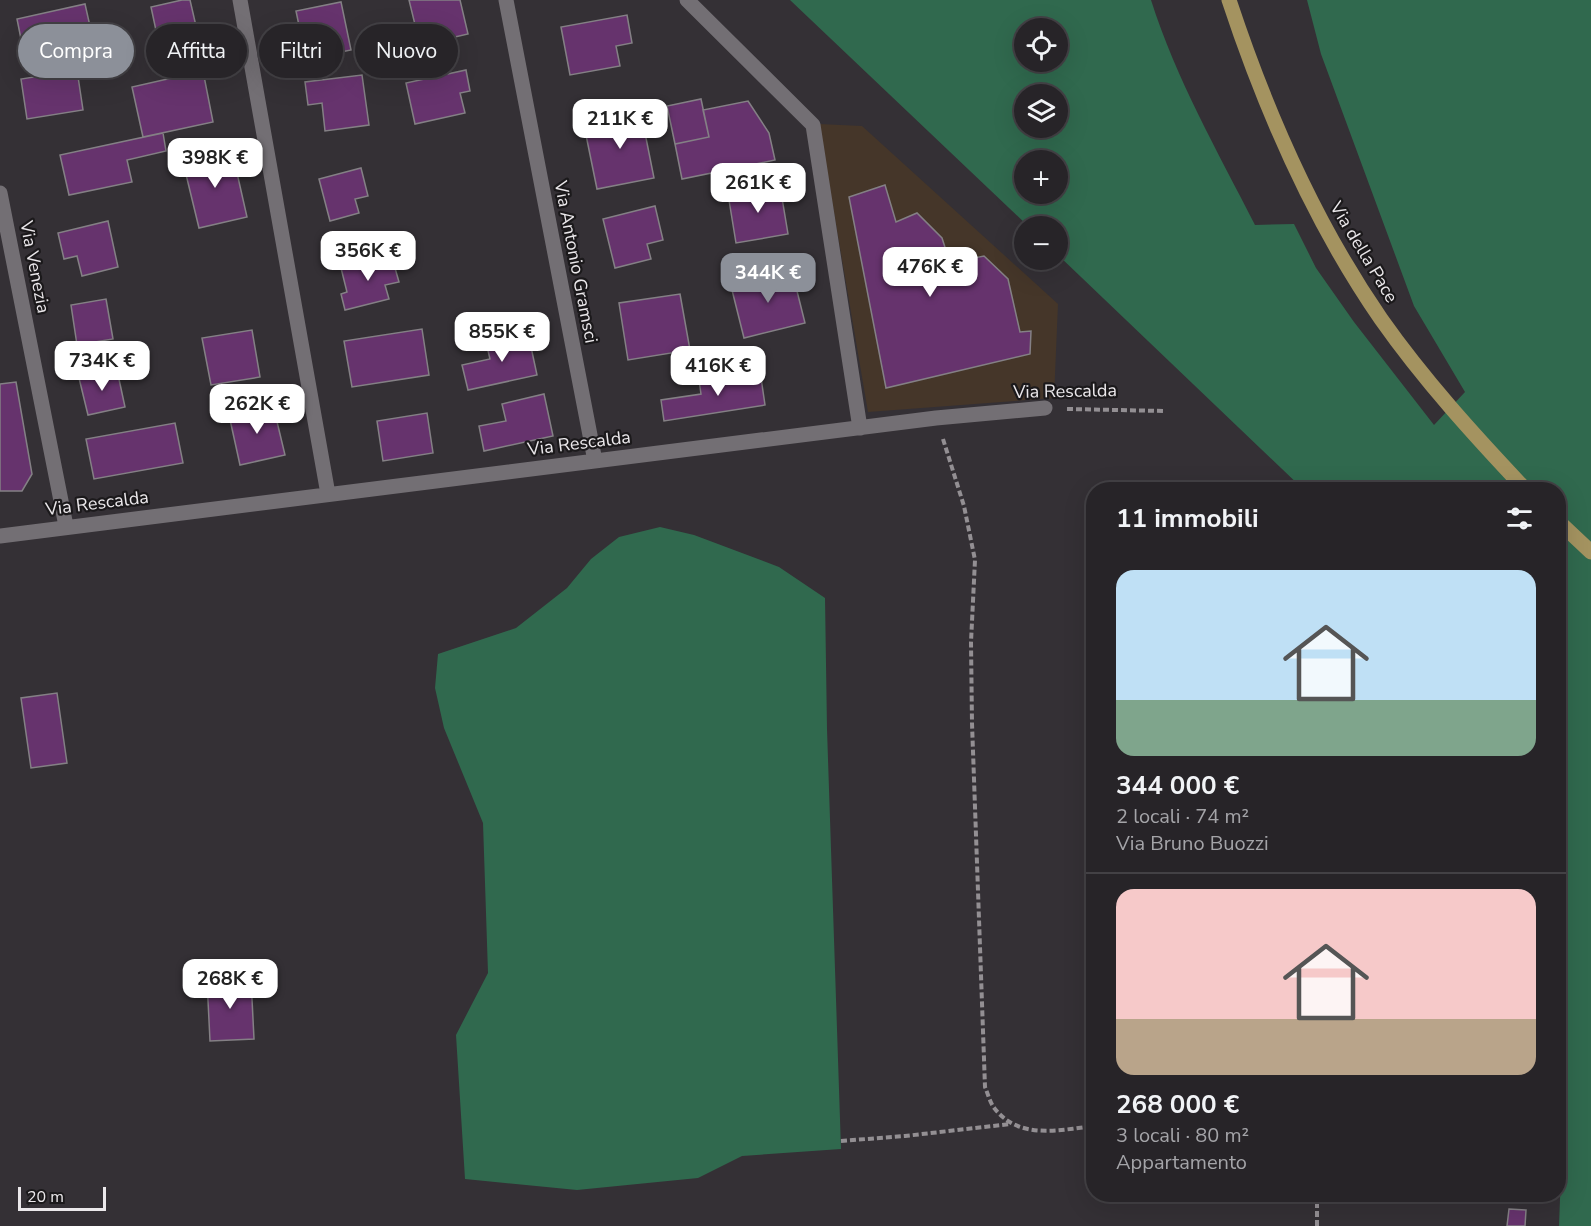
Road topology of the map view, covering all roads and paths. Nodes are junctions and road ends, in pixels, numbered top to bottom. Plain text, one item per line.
1 (240, 0) edge
2 (506, 0) edge
3 (687, 0) edge
4 (1229, 0) edge
5 (0, 193) edge
6 (1045, 408) joint
7 (1165, 411) dead end
8 (936, 418) junction
9 (860, 428) junction
10 (595, 461) junction
11 (1518, 482) edge
12 (328, 494) junction
13 (66, 526) junction
14 (1566, 529) edge
15 (0, 536) edge
16 (1591, 552) edge
17 (1011, 1124) junction
18 (1086, 1127) edge
19 (841, 1141) dead end
20 (1317, 1202) edge
21 (1317, 1226) edge

1 - 12 street
2 - 10 street, Via Antonio Gramsci
3 - 9 street
4 - 11 main road, Via della Pace
5 - 13 street, Via Venezia
6 - 7 path, Via Rescalda
6 - 8 street, Via Rescalda
8 - 9 street, Via Rescalda
8 - 17 path
9 - 10 street, Via Rescalda
10 - 12 street, Via Rescalda
12 - 13 street, Via Rescalda
13 - 15 street, Via Rescalda
14 - 16 main road
17 - 18 path
17 - 19 path
20 - 21 path

